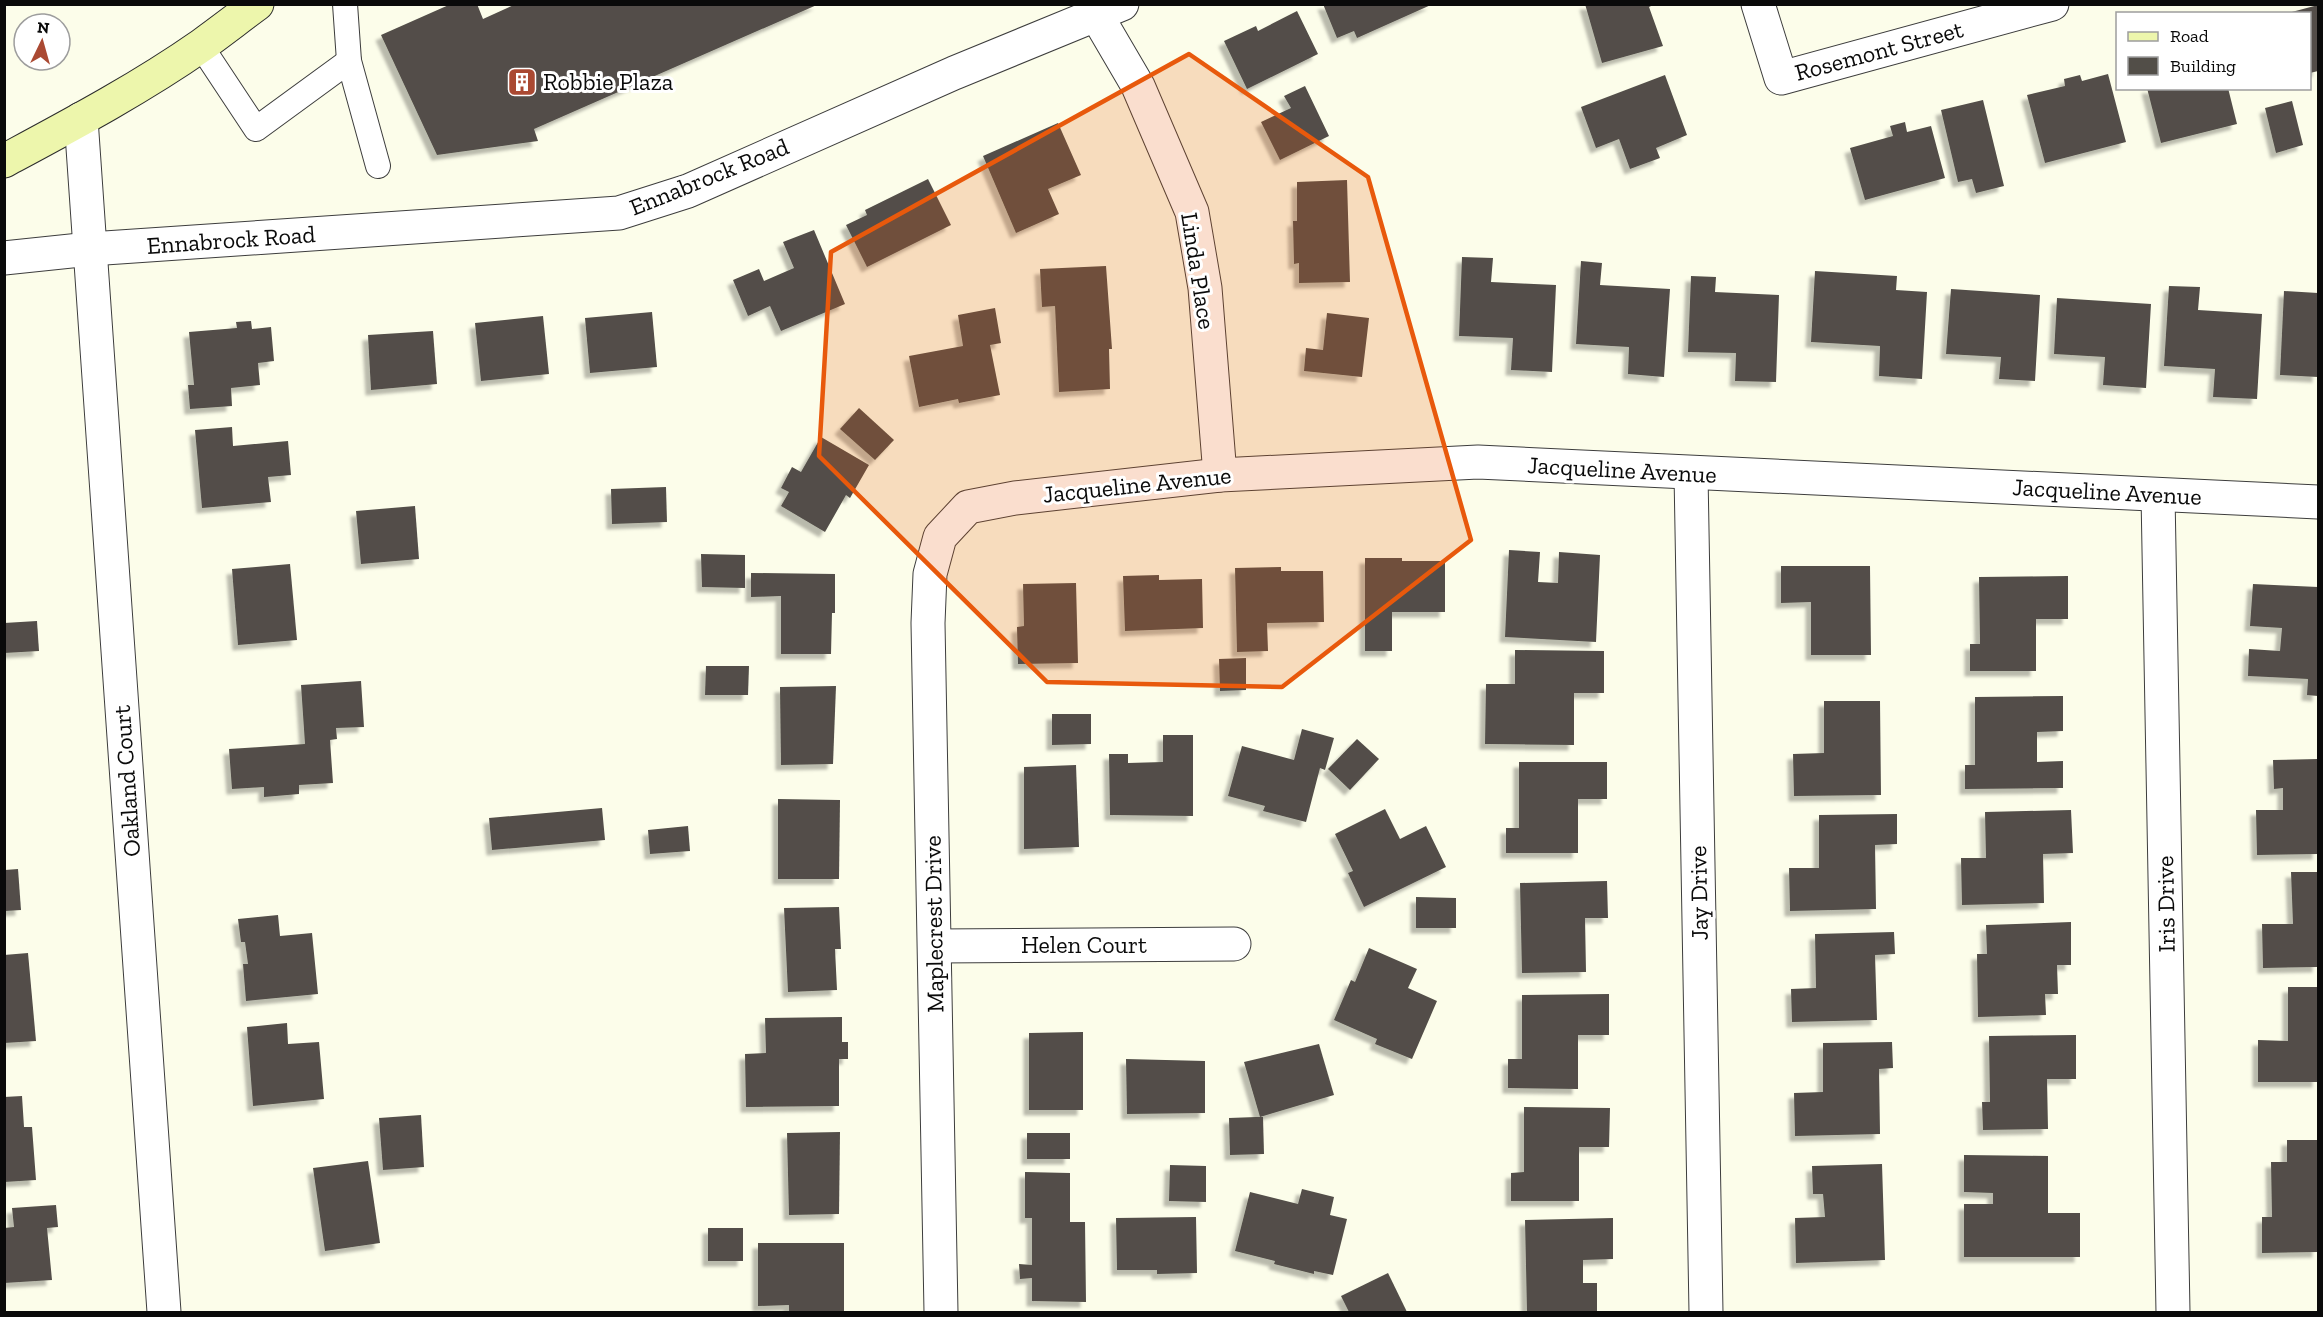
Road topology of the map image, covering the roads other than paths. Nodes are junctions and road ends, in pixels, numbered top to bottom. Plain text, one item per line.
1 (257, 4) edge
2 (345, 4) edge
3 (1758, 4) edge
4 (2052, 4) edge
5 (1109, 10) edge
6 (201, 46) junction
7 (349, 61) junction
8 (81, 119) junction
9 (4, 161) edge
10 (378, 166) dead end
11 (90, 249) junction
12 (4, 258) edge
13 (1691, 474) junction
14 (1220, 475) junction
15 (2158, 495) junction
16 (2319, 502) edge
17 (940, 537) joint
18 (1234, 944) dead end
19 (935, 946) junction
20 (164, 1312) edge
21 (941, 1312) edge
22 (1706, 1312) edge
23 (2173, 1312) edge

1 - 6 main road
2 - 7 lane
3 - 4 street, Rosemont Street
5 - 11 street, Ennabrock Road
5 - 14 street, Linda Place
6 - 7 lane
6 - 8 main road
7 - 10 lane
8 - 9 main road
8 - 11 street
11 - 12 street, Ennabrock Road
11 - 20 street, Oakland Court
13 - 14 street, Jacqueline Avenue
13 - 15 street, Jacqueline Avenue
13 - 22 street, Jay Drive
14 - 17 street, Jacqueline Avenue
15 - 16 street, Jacqueline Avenue
15 - 23 street, Iris Drive
17 - 19 street, Maplecrest Drive
18 - 19 street, Helen Court
19 - 21 street, Maplecrest Drive

